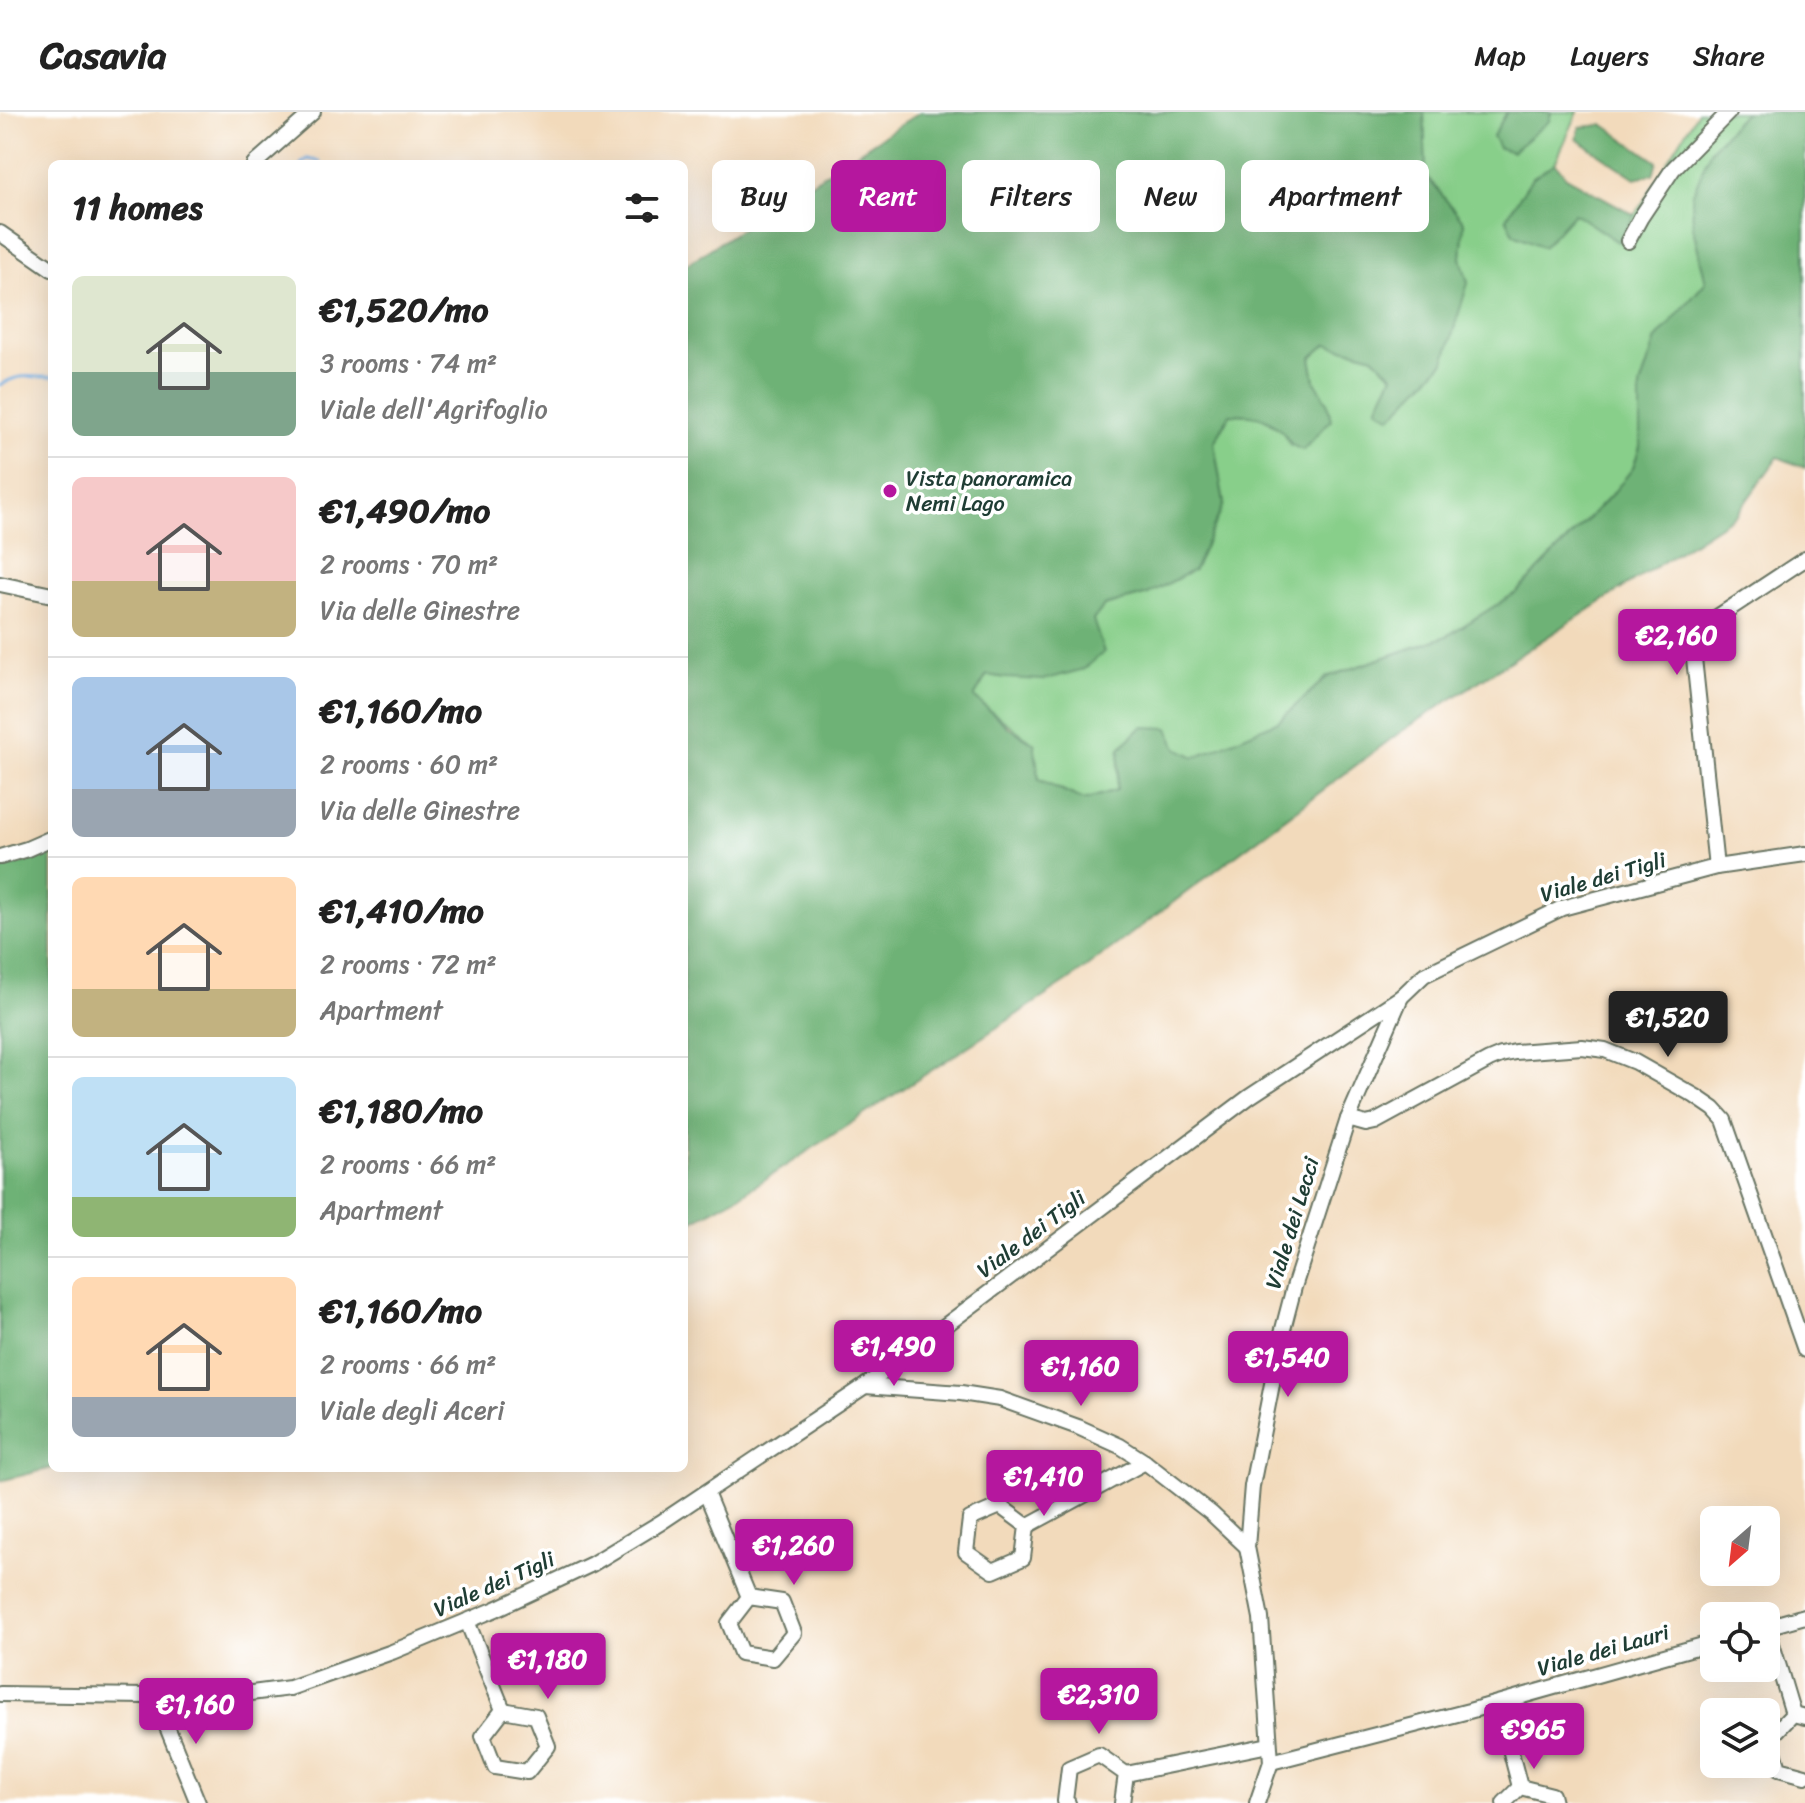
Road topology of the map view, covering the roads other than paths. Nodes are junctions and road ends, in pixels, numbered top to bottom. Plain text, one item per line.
1 (313, 112) edge
2 (1729, 112) edge
3 (259, 160) edge
4 (0, 233) edge
5 (1628, 241) dead end
6 (48, 266) edge
7 (1805, 559) edge
8 (0, 584) edge
9 (48, 594) edge
10 (48, 840) edge
11 (1805, 854) edge
12 (0, 857) edge
13 (1716, 867) junction
14 (1401, 997) junction
15 (1348, 1119) junction
16 (1805, 1350) edge
17 (865, 1386) junction
18 (1145, 1462) junction
19 (706, 1493) junction
20 (1027, 1526) junction
21 (1247, 1547) junction
22 (749, 1597) junction
23 (1805, 1616) edge
24 (467, 1621) junction
25 (1780, 1623) edge
26 (1700, 1646) edge
27 (1780, 1665) edge
28 (0, 1694) edge
29 (160, 1697) junction
30 (1498, 1703) junction
31 (503, 1710) junction
32 (1799, 1716) edge
33 (1269, 1745) junction
34 (1271, 1762) junction
35 (1126, 1774) junction
36 (1805, 1776) edge
37 (1520, 1787) junction
38 (198, 1803) edge
39 (1068, 1803) edge
40 (1122, 1803) edge
41 (1257, 1803) edge
42 (1504, 1803) edge
43 (1554, 1803) edge

1 - 3 street
2 - 5 street
4 - 6 street
7 - 13 street
8 - 9 street
10 - 12 street
11 - 13 street, Viale dei Tigli
13 - 14 street, Viale dei Tigli
14 - 15 street, Viale dei Lecci
14 - 17 street, Viale dei Tigli
15 - 16 street
15 - 21 street, Viale dei Lecci
17 - 18 street
17 - 19 street, Viale dei Tigli
18 - 20 street
18 - 21 street
19 - 22 street
19 - 24 street, Viale dei Tigli
20 - 20 street
21 - 33 street, Viale dei Lecci
22 - 22 street
23 - 25 street
24 - 29 street, Viale dei Tigli
24 - 31 street
26 - 30 street, Viale dei Lauri
27 - 32 street
28 - 29 street, Viale dei Tigli
29 - 38 street
30 - 34 street, Viale dei Lauri
30 - 37 street
31 - 31 street
32 - 36 street
33 - 34 street, Viale dei Lecci
33 - 35 street
34 - 41 street, Viale dei Lecci
35 - 39 street
35 - 40 street
37 - 42 street
37 - 43 street

